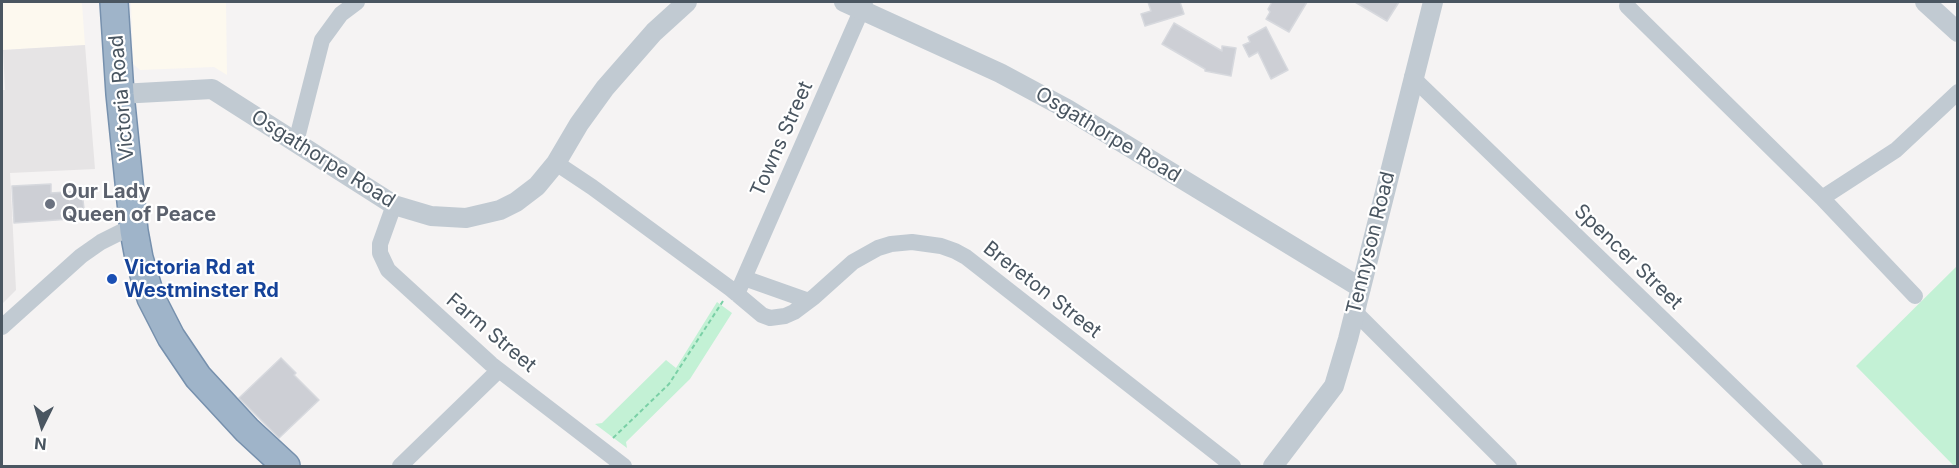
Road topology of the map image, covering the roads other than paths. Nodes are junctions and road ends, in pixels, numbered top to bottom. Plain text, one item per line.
1 (101, 2) edge
2 (114, 2) edge
3 (357, 2) edge
4 (687, 2) edge
5 (1433, 2) edge
6 (1925, 2) edge
7 (857, 4) edge
8 (1627, 6) dead end
9 (1958, 33) edge
10 (1412, 77) junction
11 (1958, 92) edge
12 (120, 94) junction
13 (296, 142) junction
14 (556, 163) junction
15 (1822, 198) junction
16 (394, 205) junction
17 (127, 232) junction
18 (737, 287) junction
19 (1361, 288) junction
20 (1914, 296) dead end
21 (809, 301) junction
22 (1354, 311) junction
23 (2, 327) edge
24 (499, 370) junction
25 (266, 466) edge
26 (286, 466) edge
27 (400, 466) edge
28 (624, 466) edge
29 (1233, 466) edge
30 (1273, 466) edge
31 (1509, 466) edge
32 (1815, 466) edge

1 - 17 highway, Victoria Road
2 - 12 highway, Victoria Road
3 - 13 street
4 - 14 street, Osgathorpe Road
5 - 10 street, Tennyson Road
6 - 9 street
7 - 18 street, Towns Street
7 - 19 street, Osgathorpe Road
8 - 15 street
10 - 19 street, Tennyson Road
10 - 32 street, Spencer Street
11 - 15 street
12 - 13 street, Osgathorpe Road
12 - 17 highway, Victoria Road
13 - 16 street, Osgathorpe Road
14 - 16 street, Osgathorpe Road
14 - 18 street, Brereton Street
15 - 20 street
16 - 24 street, Farm Street
17 - 23 street
17 - 25 highway, Victoria Road
17 - 26 highway, Victoria Road
18 - 21 street, Brereton Street
18 - 21 street, Brereton Street
19 - 22 street, Tennyson Road
21 - 29 street, Brereton Street
22 - 30 street, Tennyson Road
22 - 31 street
24 - 27 street
24 - 28 street, Farm Street

